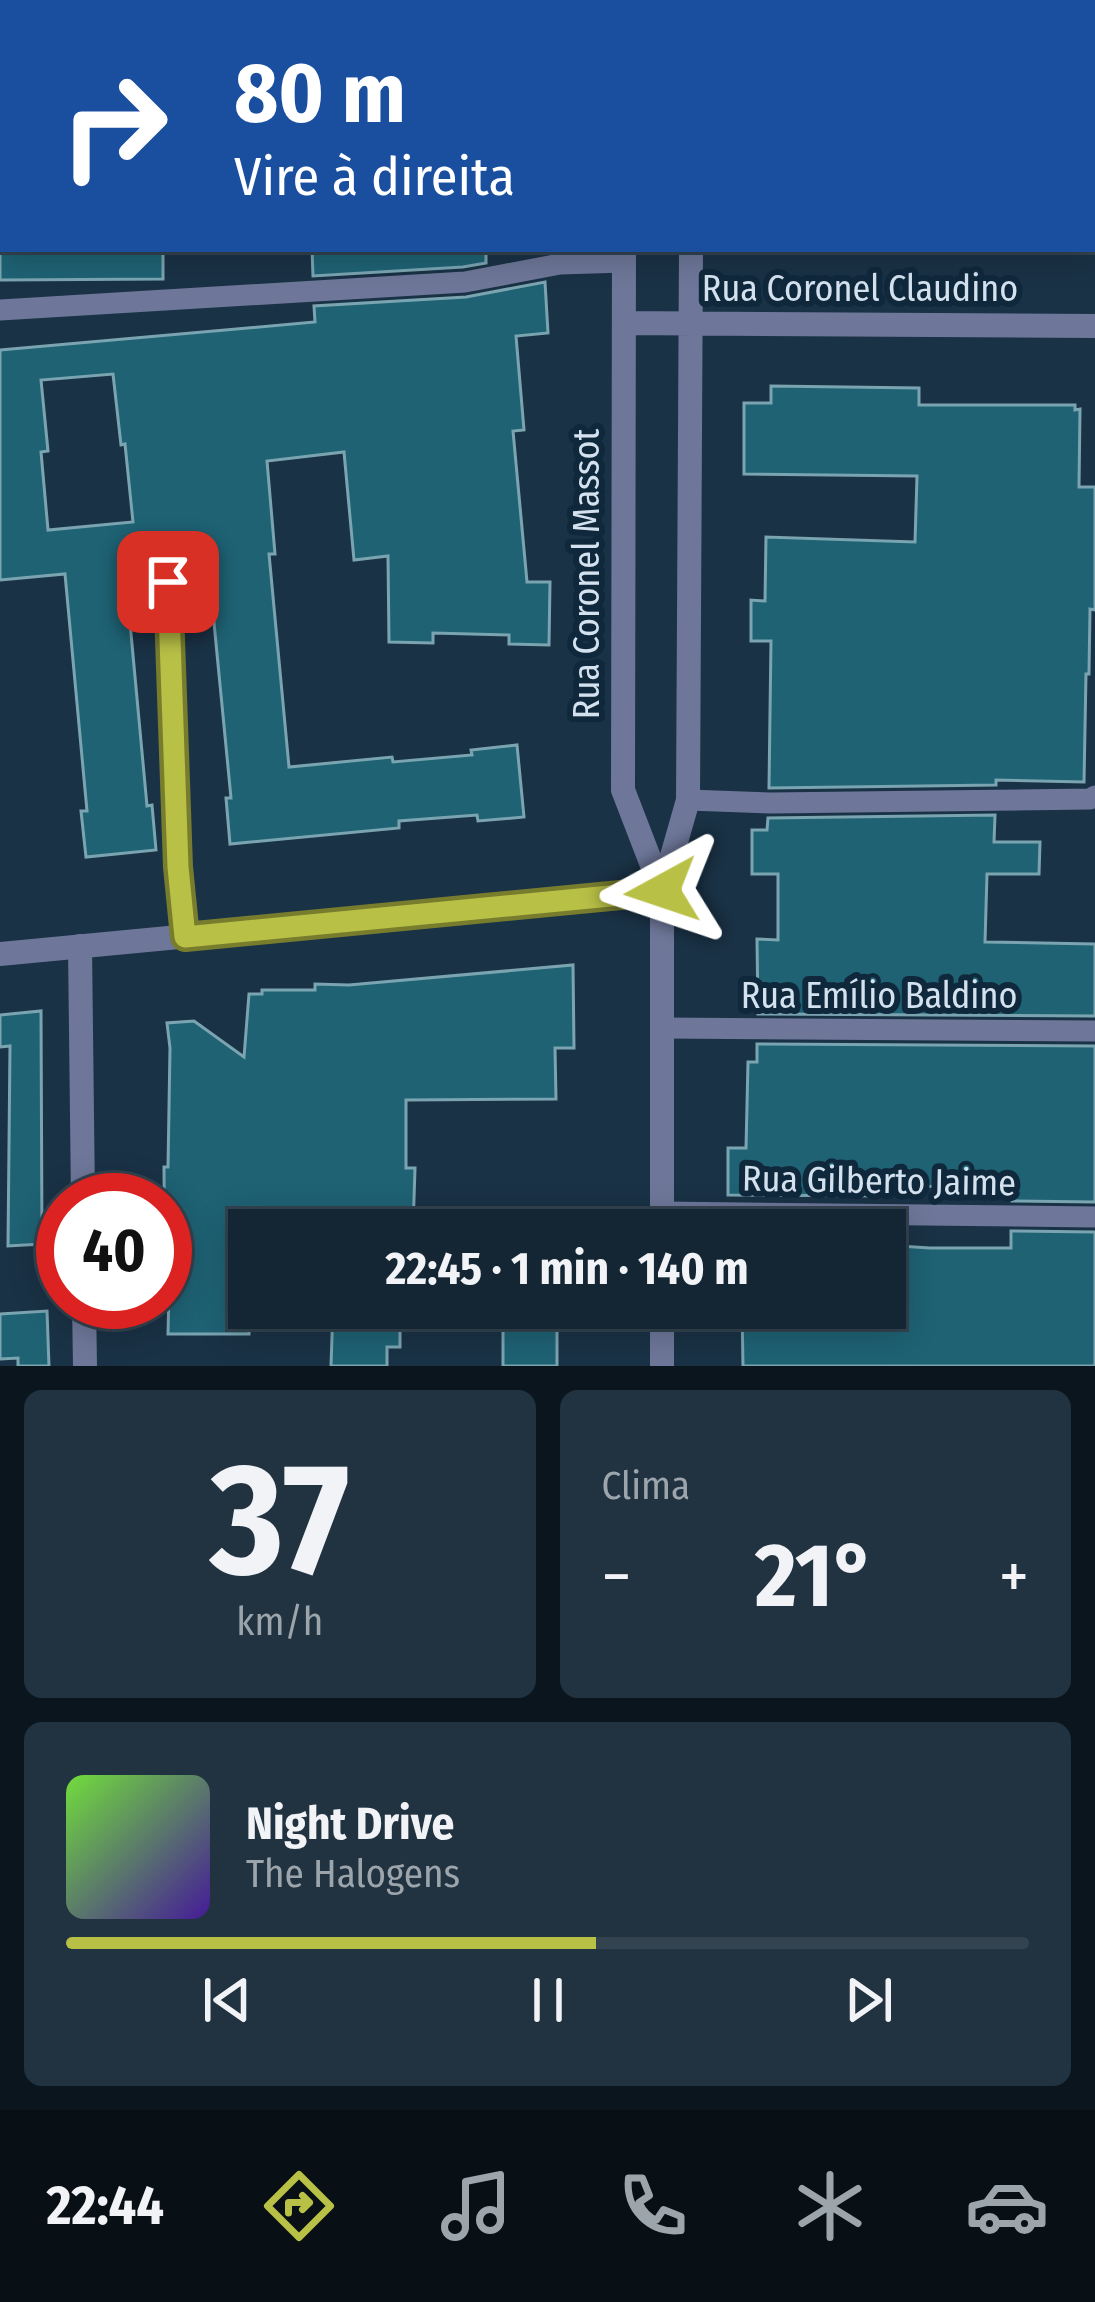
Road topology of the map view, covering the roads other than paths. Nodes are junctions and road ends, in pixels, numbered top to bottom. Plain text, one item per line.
1 (691, 252) edge
2 (624, 255) edge
3 (0, 310) edge
4 (624, 323) junction
5 (691, 323) junction
6 (1095, 326) edge
7 (168, 582) dead end
8 (1095, 796) edge
9 (688, 800) junction
10 (662, 891) junction
11 (185, 937) junction
12 (80, 946) junction
13 (0, 954) edge
14 (662, 1028) junction
15 (1095, 1031) edge
16 (82, 1173) edge
17 (662, 1209) edge
18 (1095, 1217) edge
19 (906, 1219) edge
20 (84, 1329) edge
21 (662, 1329) edge
22 (85, 1366) edge
23 (662, 1366) edge

1 - 5 street, Rua Coronel Massot
2 - 3 lane
2 - 4 street, Rua Coronel Massot
4 - 5 street, Rua Coronel Claudino
4 - 10 street, Rua Coronel Massot
5 - 6 street, Rua Coronel Claudino
5 - 9 street, Rua Coronel Massot
7 - 11 street
8 - 9 lane
9 - 10 street, Rua Coronel Massot
10 - 11 street
10 - 14 street, Rua Coronel Massot
11 - 12 street
12 - 13 street
12 - 16 street
14 - 15 lane, Rua Emílio Baldino
14 - 17 street, Rua Coronel Massot
18 - 19 lane, Rua Gilberto Jaime
20 - 22 street
21 - 23 street

